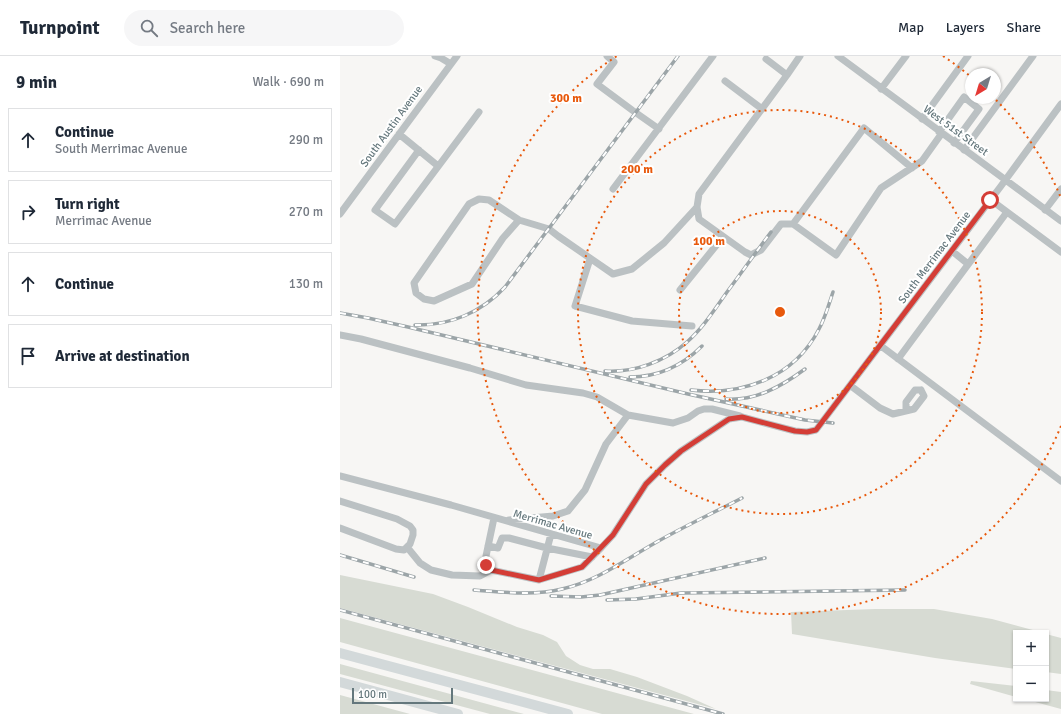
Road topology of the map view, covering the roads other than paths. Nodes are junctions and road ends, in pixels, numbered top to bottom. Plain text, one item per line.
1 (435, 56) edge
2 (457, 56) edge
3 (606, 56) edge
4 (713, 56) edge
5 (800, 56) edge
6 (906, 56) edge
7 (968, 56) edge
8 (1033, 56) edge
9 (840, 57) edge
10 (766, 59) dead end
11 (451, 64) junction
12 (787, 75) junction
13 (725, 81) dead end
14 (881, 89) junction
15 (1061, 104) edge
16 (762, 109) junction
17 (479, 112) dead end
18 (922, 119) junction
19 (659, 129) junction
20 (940, 133) junction
21 (399, 134) junction
22 (954, 143) junction
23 (418, 150) junction
24 (964, 150) junction
25 (438, 166) junction
26 (912, 168) junction
27 (1005, 180) junction
28 (613, 189) dead end
29 (1061, 189) edge
30 (990, 200) junction
31 (696, 207) junction
32 (1045, 210) junction
33 (341, 211) edge
34 (1007, 212) junction
35 (519, 220) junction
36 (1061, 221) edge
37 (793, 224) junction
38 (723, 237) junction
39 (952, 251) junction
40 (1061, 252) edge
41 (590, 259) junction
42 (968, 264) junction
43 (680, 290) dead end
44 (692, 326) dead end
45 (340, 335) edge
46 (881, 346) junction
47 (898, 359) junction
48 (928, 382) junction
49 (851, 386) junction
50 (921, 390) junction
51 (906, 410) junction
52 (628, 415) junction
53 (742, 417) junction
54 (340, 476) edge
55 (1061, 481) edge
56 (340, 501) edge
57 (494, 518) junction
58 (504, 521) junction
59 (340, 528) edge
60 (550, 534) junction
61 (488, 546) junction
62 (407, 547) junction
63 (547, 548) junction
64 (601, 548) junction
65 (592, 557) junction
66 (491, 570) junction
67 (539, 580) junction
68 (340, 653) edge
69 (340, 682) edge
70 (458, 714) edge
71 (568, 714) edge

1 - 11 street
2 - 11 street, South Austin Avenue
3 - 19 street
4 - 19 street
5 - 12 street
6 - 14 street
7 - 18 street
8 - 24 street
9 - 14 street, West 51st Street
10 - 12 street
11 - 21 street, South Austin Avenue
12 - 16 street
13 - 16 street
14 - 18 street, West 51st Street
15 - 27 street, South Merrimac Avenue
16 - 31 street
17 - 25 street
18 - 20 street, West 51st Street
19 - 28 street
20 - 22 street, West 51st Street
20 - 22 street
20 - 26 street
21 - 23 street
21 - 33 street, South Austin Avenue
22 - 24 street, West 51st Street
23 - 25 street
23 - 25 street
24 - 27 street, West 51st Street
26 - 37 street
26 - 37 street
27 - 30 street, South Merrimac Avenue
27 - 32 street, West 51st Street
29 - 32 street
30 - 34 street
30 - 39 street, South Merrimac Avenue
31 - 38 street
31 - 41 street
32 - 36 street, West 51st Street
34 - 40 street
34 - 42 street
35 - 35 street
35 - 41 street
37 - 38 street
38 - 43 street
39 - 42 street
39 - 46 street, South Merrimac Avenue
41 - 44 street
42 - 47 street
45 - 52 street
46 - 47 street
46 - 49 street, South Merrimac Avenue
47 - 48 street
48 - 50 street
48 - 55 street
49 - 51 street
49 - 53 street, South Merrimac Avenue
50 - 51 street
50 - 51 street
52 - 53 street
52 - 58 street
53 - 64 street, Merrimac Avenue
54 - 57 street, Merrimac Avenue
56 - 62 street
57 - 58 street, Merrimac Avenue
57 - 61 street
58 - 60 street, Merrimac Avenue
59 - 62 street
60 - 63 street
60 - 64 street, Merrimac Avenue
61 - 63 street
61 - 66 street
62 - 66 street
63 - 65 street
63 - 67 street
64 - 65 street
65 - 67 street
66 - 67 street
68 - 71 highway
69 - 70 highway

